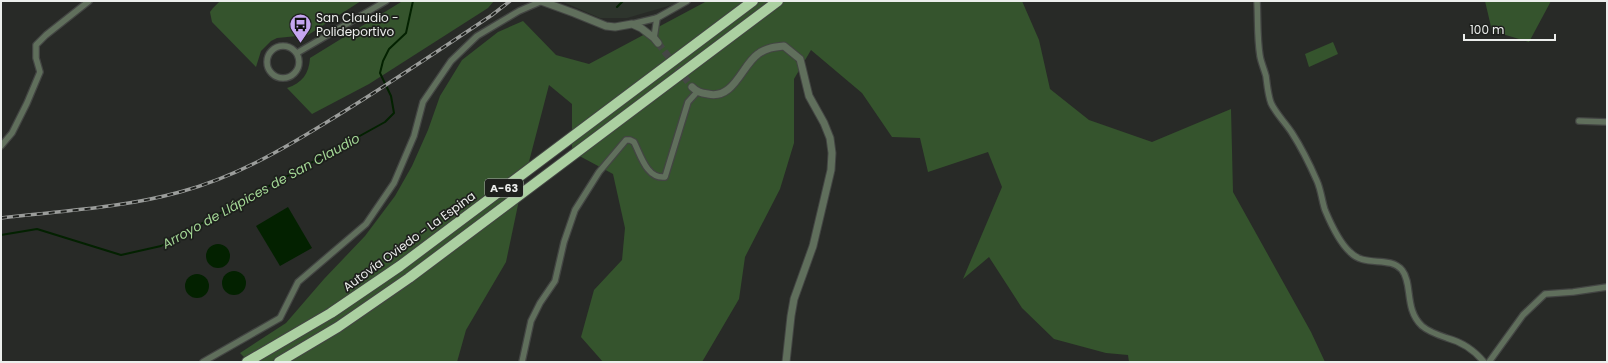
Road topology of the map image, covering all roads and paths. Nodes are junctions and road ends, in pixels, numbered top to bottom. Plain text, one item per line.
1 (90, 1) edge
2 (386, 1) edge
3 (542, 1) edge
4 (687, 1) edge
5 (753, 1) edge
6 (778, 1) edge
7 (1257, 1) edge
8 (657, 18) junction
9 (632, 24) junction
10 (656, 40) joint
11 (297, 53) junction
12 (694, 90) joint
13 (1579, 121) dead end
14 (1607, 122) edge
15 (1, 146) edge
16 (1607, 287) edge
17 (203, 362) edge
18 (247, 362) edge
19 (279, 362) edge
20 (522, 362) edge
21 (786, 362) edge
22 (1484, 362) edge
23 (1489, 362) edge

1 - 15 street
2 - 11 street
3 - 9 street
3 - 17 street
4 - 8 street
5 - 18 highway, Autovía Oviedo - La Espina / A-63
6 - 19 highway, A-63
7 - 22 street
8 - 9 street
8 - 10 street
9 - 10 street
11 - 11 street
12 - 20 street
12 - 21 street
13 - 14 street
16 - 23 street

